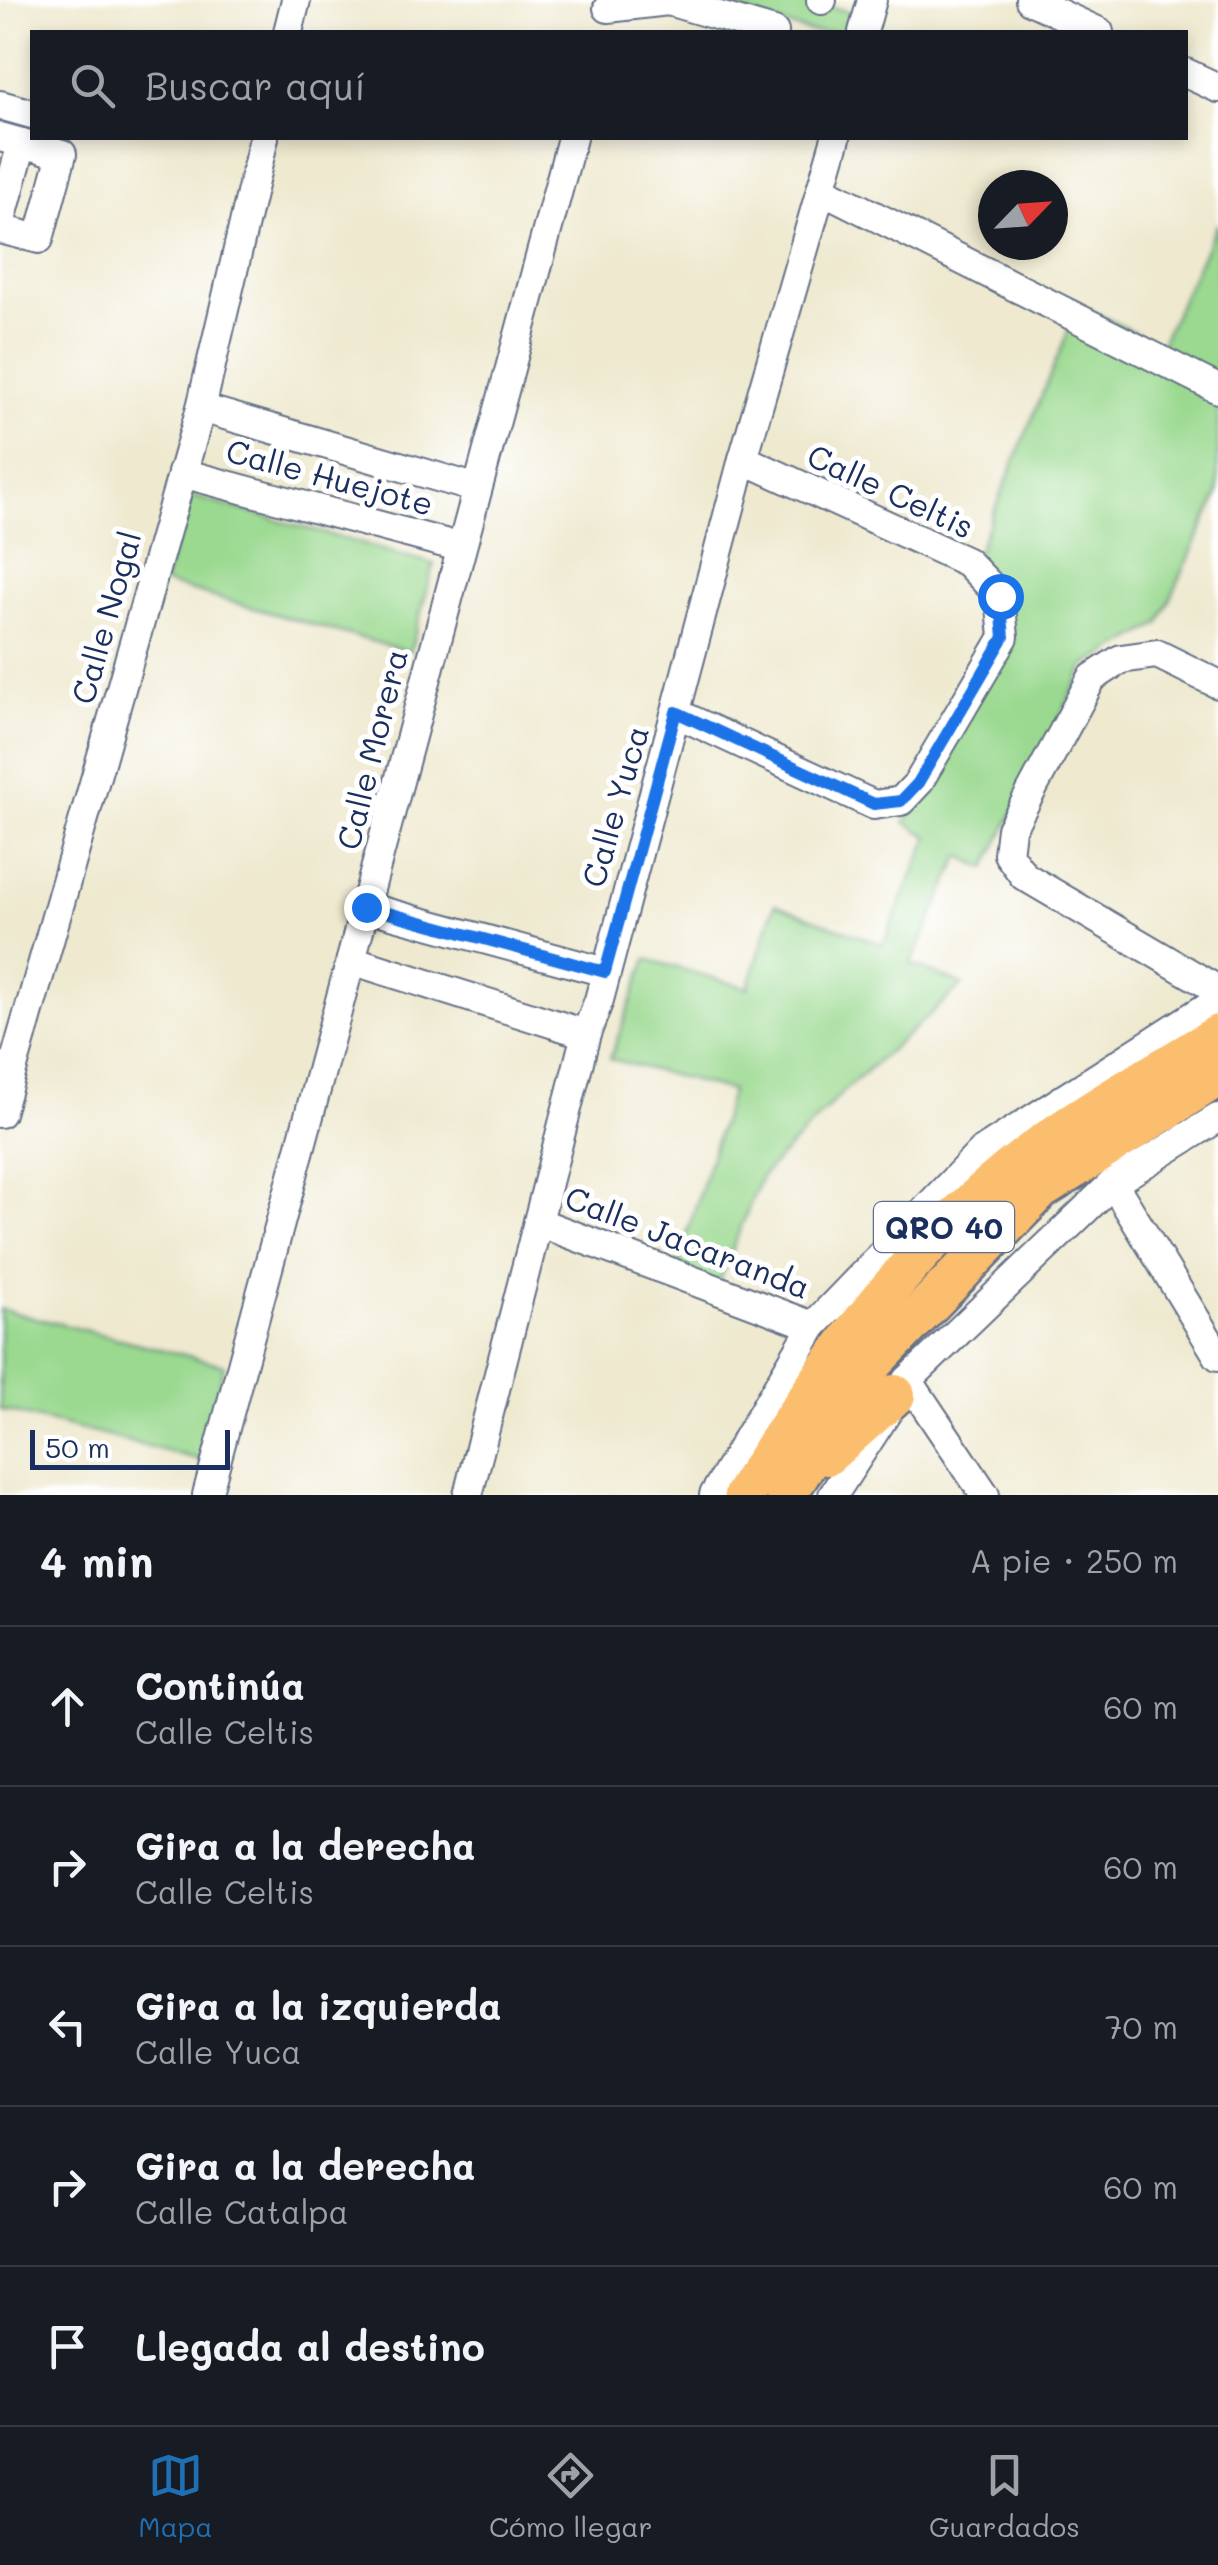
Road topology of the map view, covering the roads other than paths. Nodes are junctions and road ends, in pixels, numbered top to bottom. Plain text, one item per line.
1 (296, 0) edge
2 (872, 0) edge
3 (1030, 0) edge
4 (607, 13) edge
5 (288, 30) edge
6 (767, 30) edge
7 (864, 30) edge
8 (1095, 30) edge
9 (1188, 74) edge
10 (1218, 88) edge
11 (0, 104) edge
12 (30, 113) edge
13 (11, 140) edge
14 (264, 140) edge
15 (571, 140) edge
16 (836, 140) edge
17 (823, 190) junction
18 (0, 227) edge
19 (1218, 389) edge
20 (201, 408) junction
21 (743, 459) junction
22 (182, 472) junction
23 (476, 488) junction
24 (459, 547) junction
25 (1218, 684) edge
26 (676, 712) junction
27 (366, 907) junction
28 (352, 960) junction
29 (605, 972) junction
30 (1218, 990) edge
31 (1218, 1000) edge
32 (586, 1034) junction
33 (1218, 1035) edge
34 (1218, 1076) edge
35 (0, 1113) edge
36 (1218, 1118) edge
37 (1113, 1182) junction
38 (538, 1222) junction
39 (813, 1326) junction
40 (1218, 1356) edge
41 (902, 1387) junction
42 (789, 1492) edge
43 (207, 1495) edge
44 (468, 1495) edge
45 (714, 1495) edge
46 (744, 1495) edge
47 (834, 1495) edge
48 (986, 1495) edge

1 - 5 street
2 - 7 street
3 - 8 street
4 - 6 street
9 - 10 street
11 - 12 street
13 - 18 street
13 - 18 street
14 - 20 street, Calle Nogal
15 - 23 street, Calle Morera
16 - 17 street, Calle Yuca
17 - 19 street
17 - 21 street, Calle Yuca
20 - 22 street, Calle Nogal
20 - 23 street, Calle Huejote
21 - 26 street, Calle Yuca
21 - 26 street, Calle Celtis
22 - 24 street, Calle Huejote
22 - 35 street, Calle Nogal
23 - 24 street, Calle Morera
24 - 27 street, Calle Morera
25 - 30 street
26 - 29 street, Calle Yuca
27 - 28 street, Calle Morera
27 - 29 street
28 - 32 street
28 - 43 street, Calle Morera
29 - 32 street, Calle Yuca
31 - 39 street
32 - 38 street, Calle Yuca
33 - 46 highway, QRO 40
34 - 42 highway, QRO 40
36 - 37 street
37 - 40 street
37 - 41 street
38 - 39 street, Calle Jacaranda
38 - 44 street, Calle Yuca
39 - 45 street
41 - 42 highway
41 - 47 street
41 - 48 street

